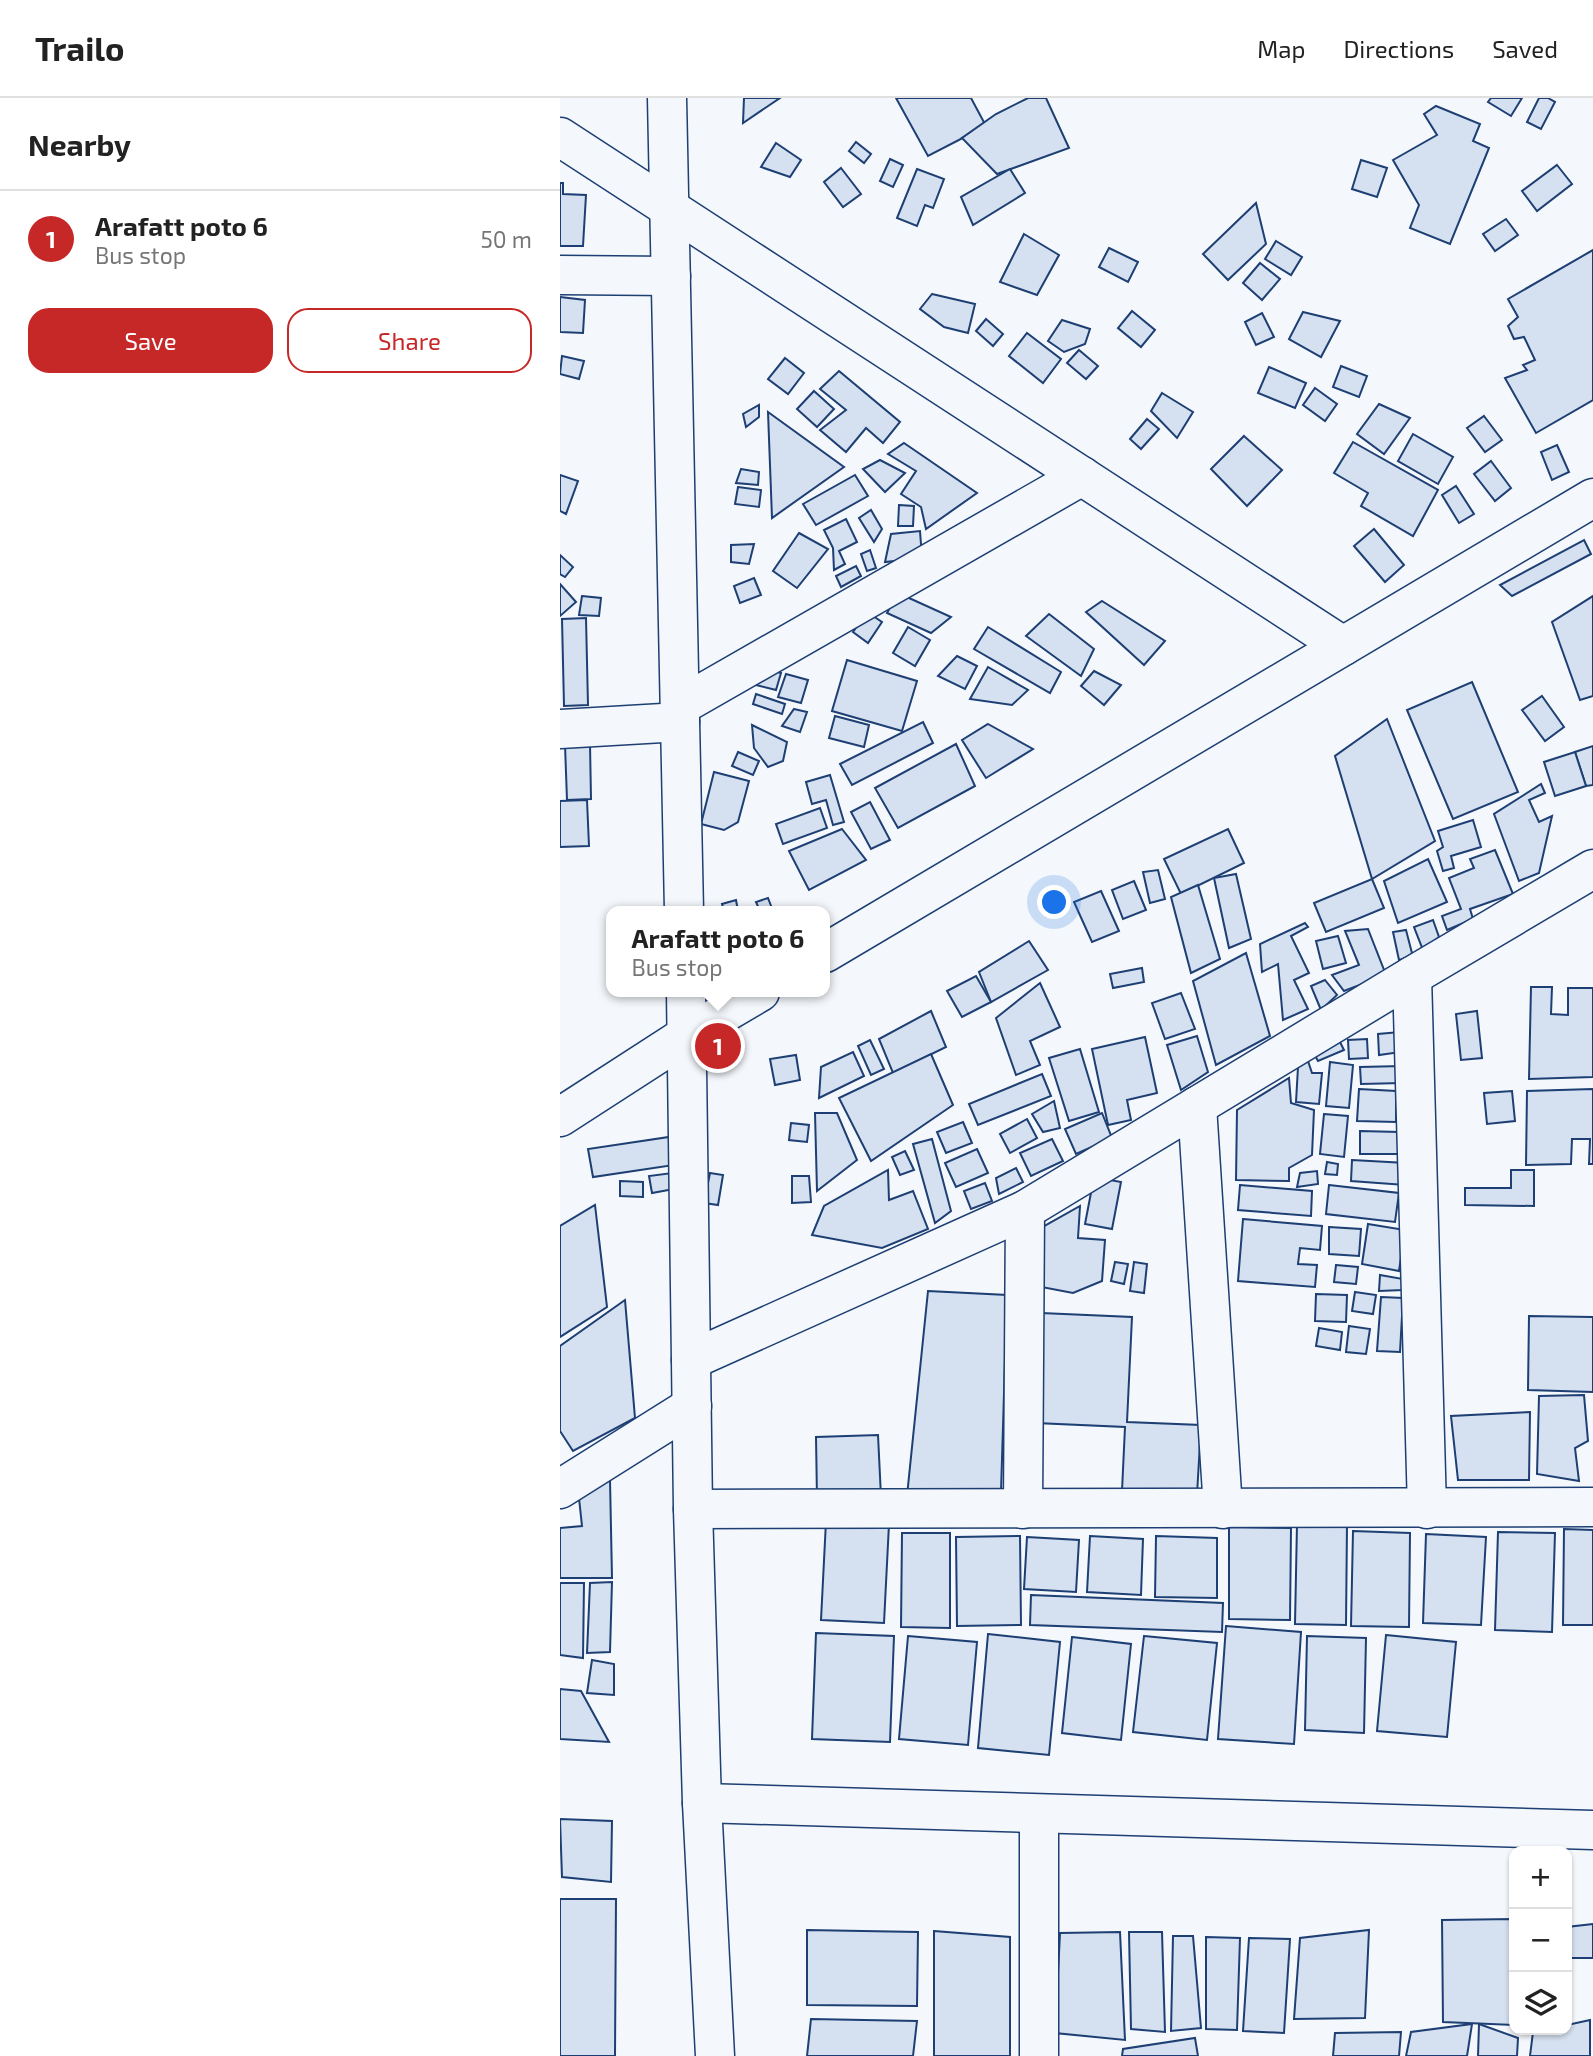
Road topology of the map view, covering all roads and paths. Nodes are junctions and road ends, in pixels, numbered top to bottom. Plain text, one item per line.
1 (667, 98) edge
2 (560, 137) edge
3 (669, 207) junction
4 (560, 275) edge
5 (671, 276) junction
6 (1082, 476) junction
7 (1593, 498) edge
8 (1343, 646) junction
9 (680, 714) junction
10 (560, 729) edge
11 (1593, 869) edge
12 (684, 906) edge
13 (830, 950) edge
14 (1412, 975) junction
15 (686, 997) edge
16 (752, 997) edge
17 (687, 1035) junction
18 (1197, 1106) junction
19 (560, 1116) edge
20 (1025, 1210) junction
21 (691, 1360) junction
22 (692, 1406) junction
23 (560, 1489) edge
24 (1593, 1507) edge
25 (693, 1509) junction
26 (1023, 1509) junction
27 (1223, 1509) junction
28 (1427, 1509) junction
29 (702, 1803) junction
30 (1039, 1815) junction
31 (1593, 1830) edge
32 (715, 2056) edge
33 (1039, 2056) edge

1 - 3 street
2 - 3 street
3 - 5 street
3 - 6 street
4 - 5 street
5 - 9 street
6 - 8 street
6 - 9 street
7 - 8 street
8 - 13 street
9 - 10 street
9 - 12 street
11 - 14 street
14 - 18 street
14 - 28 street
15 - 17 street
16 - 17 street
17 - 19 street
17 - 21 street
18 - 20 street
18 - 27 street
20 - 21 street
20 - 26 street
21 - 22 street
22 - 23 street
22 - 25 street
24 - 28 street
25 - 26 street
25 - 29 street
26 - 27 street
27 - 28 street
29 - 30 street
29 - 32 street
30 - 31 street
30 - 33 street

